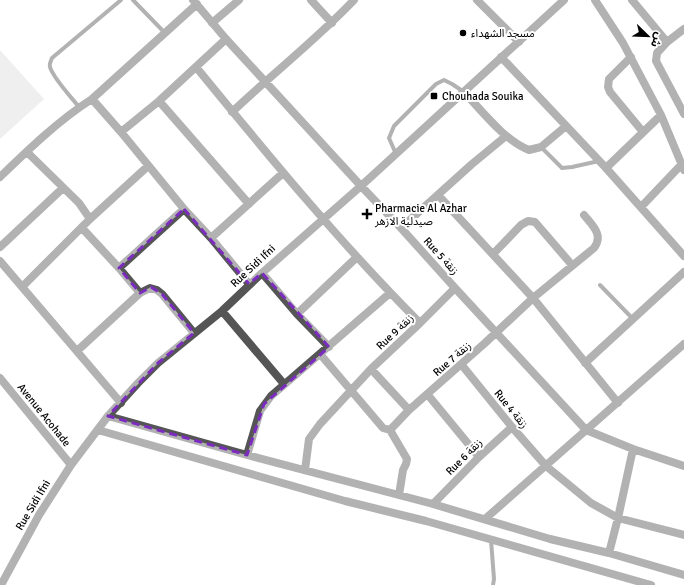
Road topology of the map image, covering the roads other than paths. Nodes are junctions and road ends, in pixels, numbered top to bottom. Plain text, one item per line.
1 (121, 0) edge
2 (133, 0) edge
3 (239, 0) edge
4 (311, 0) edge
5 (354, 0) edge
6 (477, 0) edge
7 (564, 0) edge
8 (596, 0) edge
9 (632, 0) edge
10 (195, 2) edge
11 (332, 22) junction
12 (212, 23) junction
13 (684, 29) edge
14 (164, 32) junction
15 (226, 38) junction
16 (519, 42) junction
17 (667, 42) junction
18 (502, 57) junction
19 (631, 57) junction
20 (196, 68) junction
21 (266, 80) junction
22 (464, 92) junction
23 (92, 99) junction
24 (159, 101) junction
25 (79, 107) junction
26 (232, 112) junction
27 (684, 114) edge
28 (661, 115) junction
29 (566, 126) junction
30 (121, 132) junction
31 (643, 132) junction
32 (506, 136) junction
33 (541, 147) junction
34 (27, 152) junction
35 (396, 154) junction
36 (599, 160) junction
37 (148, 166) junction
38 (606, 168) junction
39 (683, 168) edge
40 (283, 173) junction
41 (0, 177) edge
42 (361, 186) junction
43 (63, 188) junction
44 (438, 195) junction
45 (249, 204) junction
46 (641, 207) junction
47 (184, 209) junction
48 (584, 215) dead end
49 (322, 218) junction
50 (90, 220) junction
51 (82, 228) junction
52 (401, 228) junction
53 (211, 238) junction
54 (0, 247) edge
55 (493, 254) junction
56 (684, 256) edge
57 (357, 257) junction
58 (0, 262) edge
59 (572, 265) junction
60 (119, 268) junction
61 (262, 272) junction
62 (684, 272) edge
63 (249, 284) junction
64 (600, 285) dead end
65 (22, 287) junction
66 (455, 288) junction
67 (140, 292) junction
68 (390, 293) junction
69 (533, 298) junction
70 (222, 311) junction
71 (297, 314) junction
72 (633, 319) junction
73 (420, 323) junction
74 (194, 333) junction
75 (497, 333) junction
76 (684, 344) edge
77 (329, 347) junction
78 (77, 351) junction
79 (320, 354) junction
80 (585, 363) junction
81 (461, 364) junction
82 (371, 369) junction
83 (0, 378) edge
84 (284, 384) junction
85 (350, 391) junction
86 (428, 395) junction
87 (121, 402) junction
88 (618, 404) junction
89 (409, 410) junction
90 (108, 416) junction
91 (512, 427) junction
92 (386, 429) junction
93 (98, 430) junction
94 (586, 430) junction
95 (633, 450) junction
96 (247, 455) junction
97 (479, 457) junction
98 (71, 465) junction
99 (546, 466) junction
100 (684, 466) edge
101 (305, 470) junction
102 (399, 495) junction
103 (433, 504) junction
104 (618, 518) junction
105 (485, 519) junction
106 (684, 535) edge
107 (491, 540) junction
108 (609, 553) junction
109 (684, 575) edge
110 (1, 585) edge
111 (493, 585) edge
112 (651, 585) edge

1 - 25 lane
2 - 14 lane
3 - 12 street
4 - 11 street
5 - 11 street
6 - 16 street
7 - 16 street, Rue Sidi Ifni
8 - 19 street
9 - 17 street
10 - 12 street, Rue 5 زنقة
10 - 14 street
11 - 21 street
12 - 15 street, Rue 5 زنقة
13 - 17 street
14 - 23 street
15 - 20 street
15 - 21 street, Rue 5 زنقة
16 - 18 street, Rue Sidi Ifni
17 - 27 street
18 - 22 street, Rue Sidi Ifni
18 - 29 street
19 - 28 street
19 - 31 street
20 - 24 street
20 - 26 street
21 - 26 street
21 - 42 street, Rue 5 زنقة
22 - 32 street
22 - 35 street, Rue Sidi Ifni
22 - 35 lane
23 - 25 street
23 - 30 street
24 - 30 street
24 - 45 street
25 - 34 street
26 - 40 street
28 - 31 street
28 - 39 street
29 - 33 street
29 - 36 street
30 - 37 street
31 - 38 street
32 - 33 street
32 - 44 street
33 - 36 lane
34 - 41 street
34 - 43 street
35 - 42 street, Rue Sidi Ifni
36 - 38 street
37 - 47 street
37 - 50 street
38 - 46 street
39 - 46 street
40 - 45 street
40 - 49 street
42 - 49 street, Rue Sidi Ifni
42 - 52 street, Rue 5 زنقة
43 - 50 street
43 - 54 street
44 - 52 street
44 - 55 street
45 - 53 street
46 - 56 street
47 - 53 street
47 - 60 street
48 - 59 street, Rue 7 زنقة
49 - 57 street
49 - 61 street, Rue Sidi Ifni
50 - 51 street
51 - 60 street
51 - 65 street
52 - 66 street, Rue 5 زنقة
53 - 63 street
55 - 59 street
55 - 69 street
57 - 68 street
57 - 71 street
58 - 65 street
59 - 69 street, Rue 7 زنقة
60 - 67 street
61 - 63 street, Rue Sidi Ifni
61 - 71 street
62 - 72 street
63 - 70 street, Rue Sidi Ifni
64 - 72 lane
65 - 78 street
66 - 73 street, Rue 9 زنقة
66 - 75 street, Rue 5 زنقة
67 - 74 street
67 - 78 street
68 - 73 street
68 - 77 street
69 - 75 street, Rue 7 زنقة
69 - 80 street
70 - 74 street, Rue Sidi Ifni
70 - 84 street
71 - 77 street
72 - 80 street
73 - 82 street, Rue 9 زنقة
74 - 87 street, Rue Sidi Ifni
75 - 81 street, Rue 7 زنقة
75 - 94 street, Rue 5 زنقة
76 - 88 street
77 - 79 street
78 - 87 street
79 - 84 street
79 - 85 street
80 - 88 street
81 - 86 street, Rue 7 زنقة
81 - 91 street, Rue 4 زنقة
82 - 85 street, Rue 9 زنقة
82 - 89 street
83 - 98 street, Avenue Acohade
84 - 96 street
85 - 92 street
85 - 101 street
86 - 89 street, Rue 7 زنقة
86 - 97 street
87 - 90 street, Rue Sidi Ifni
88 - 94 street
89 - 92 street, Rue 7 زنقة
90 - 93 street, Rue Sidi Ifni
90 - 96 street
91 - 97 street, Rue 6 زنقة
91 - 99 street, Rue 4 زنقة
92 - 102 street
93 - 98 street, Rue Sidi Ifni
93 - 107 street
94 - 95 street, Rue 5 زنقة
94 - 99 street
95 - 100 street, Rue 5 زنقة
95 - 104 street
96 - 101 street
97 - 103 street, Rue 6 زنقة
98 - 110 street, Rue Sidi Ifni
99 - 104 street, Rue 4 زنقة
99 - 105 street
101 - 102 street
102 - 103 street
103 - 105 street
104 - 106 street, Rue 4 زنقة
104 - 108 street
105 - 108 street
107 - 111 lane
107 - 112 street
108 - 109 street

